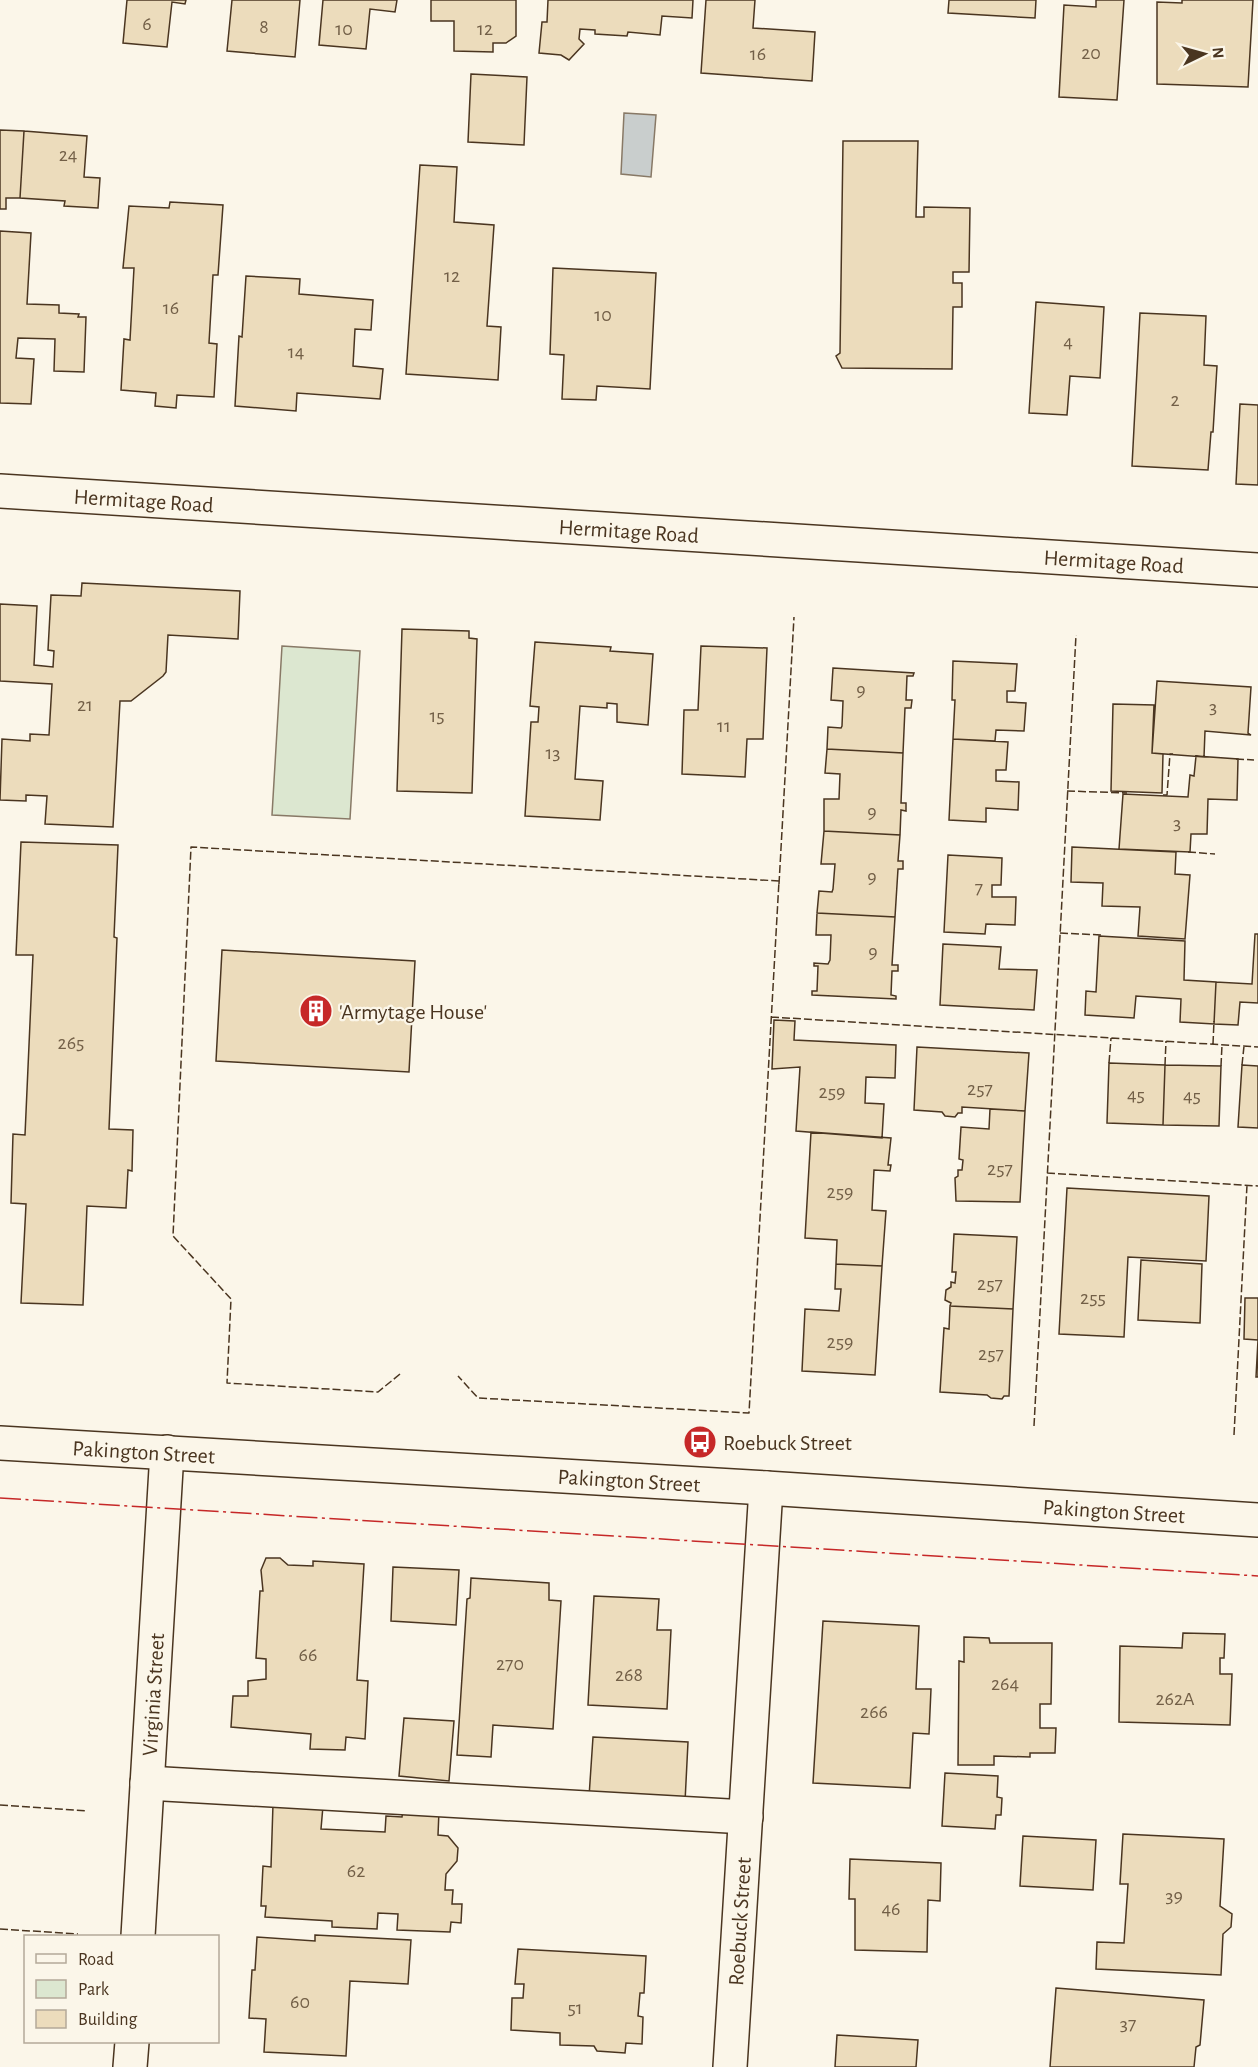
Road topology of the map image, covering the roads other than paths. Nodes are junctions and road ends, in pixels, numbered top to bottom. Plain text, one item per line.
1 (0, 491) edge
2 (1258, 570) edge
3 (0, 1443) edge
4 (167, 1452) junction
5 (766, 1488) junction
6 (1258, 1520) edge
7 (147, 1784) junction
8 (746, 1818) junction
9 (138, 1935) edge
10 (132, 2043) edge
11 (130, 2067) edge
12 (730, 2067) edge

1 - 2 street, Hermitage Road
3 - 4 street, Pakington Street
4 - 5 street, Pakington Street
4 - 7 street, Virginia Street
5 - 6 street, Pakington Street
5 - 8 street, Roebuck Street
7 - 8 street
7 - 9 street, Virginia Street
8 - 12 street, Roebuck Street
10 - 11 street

